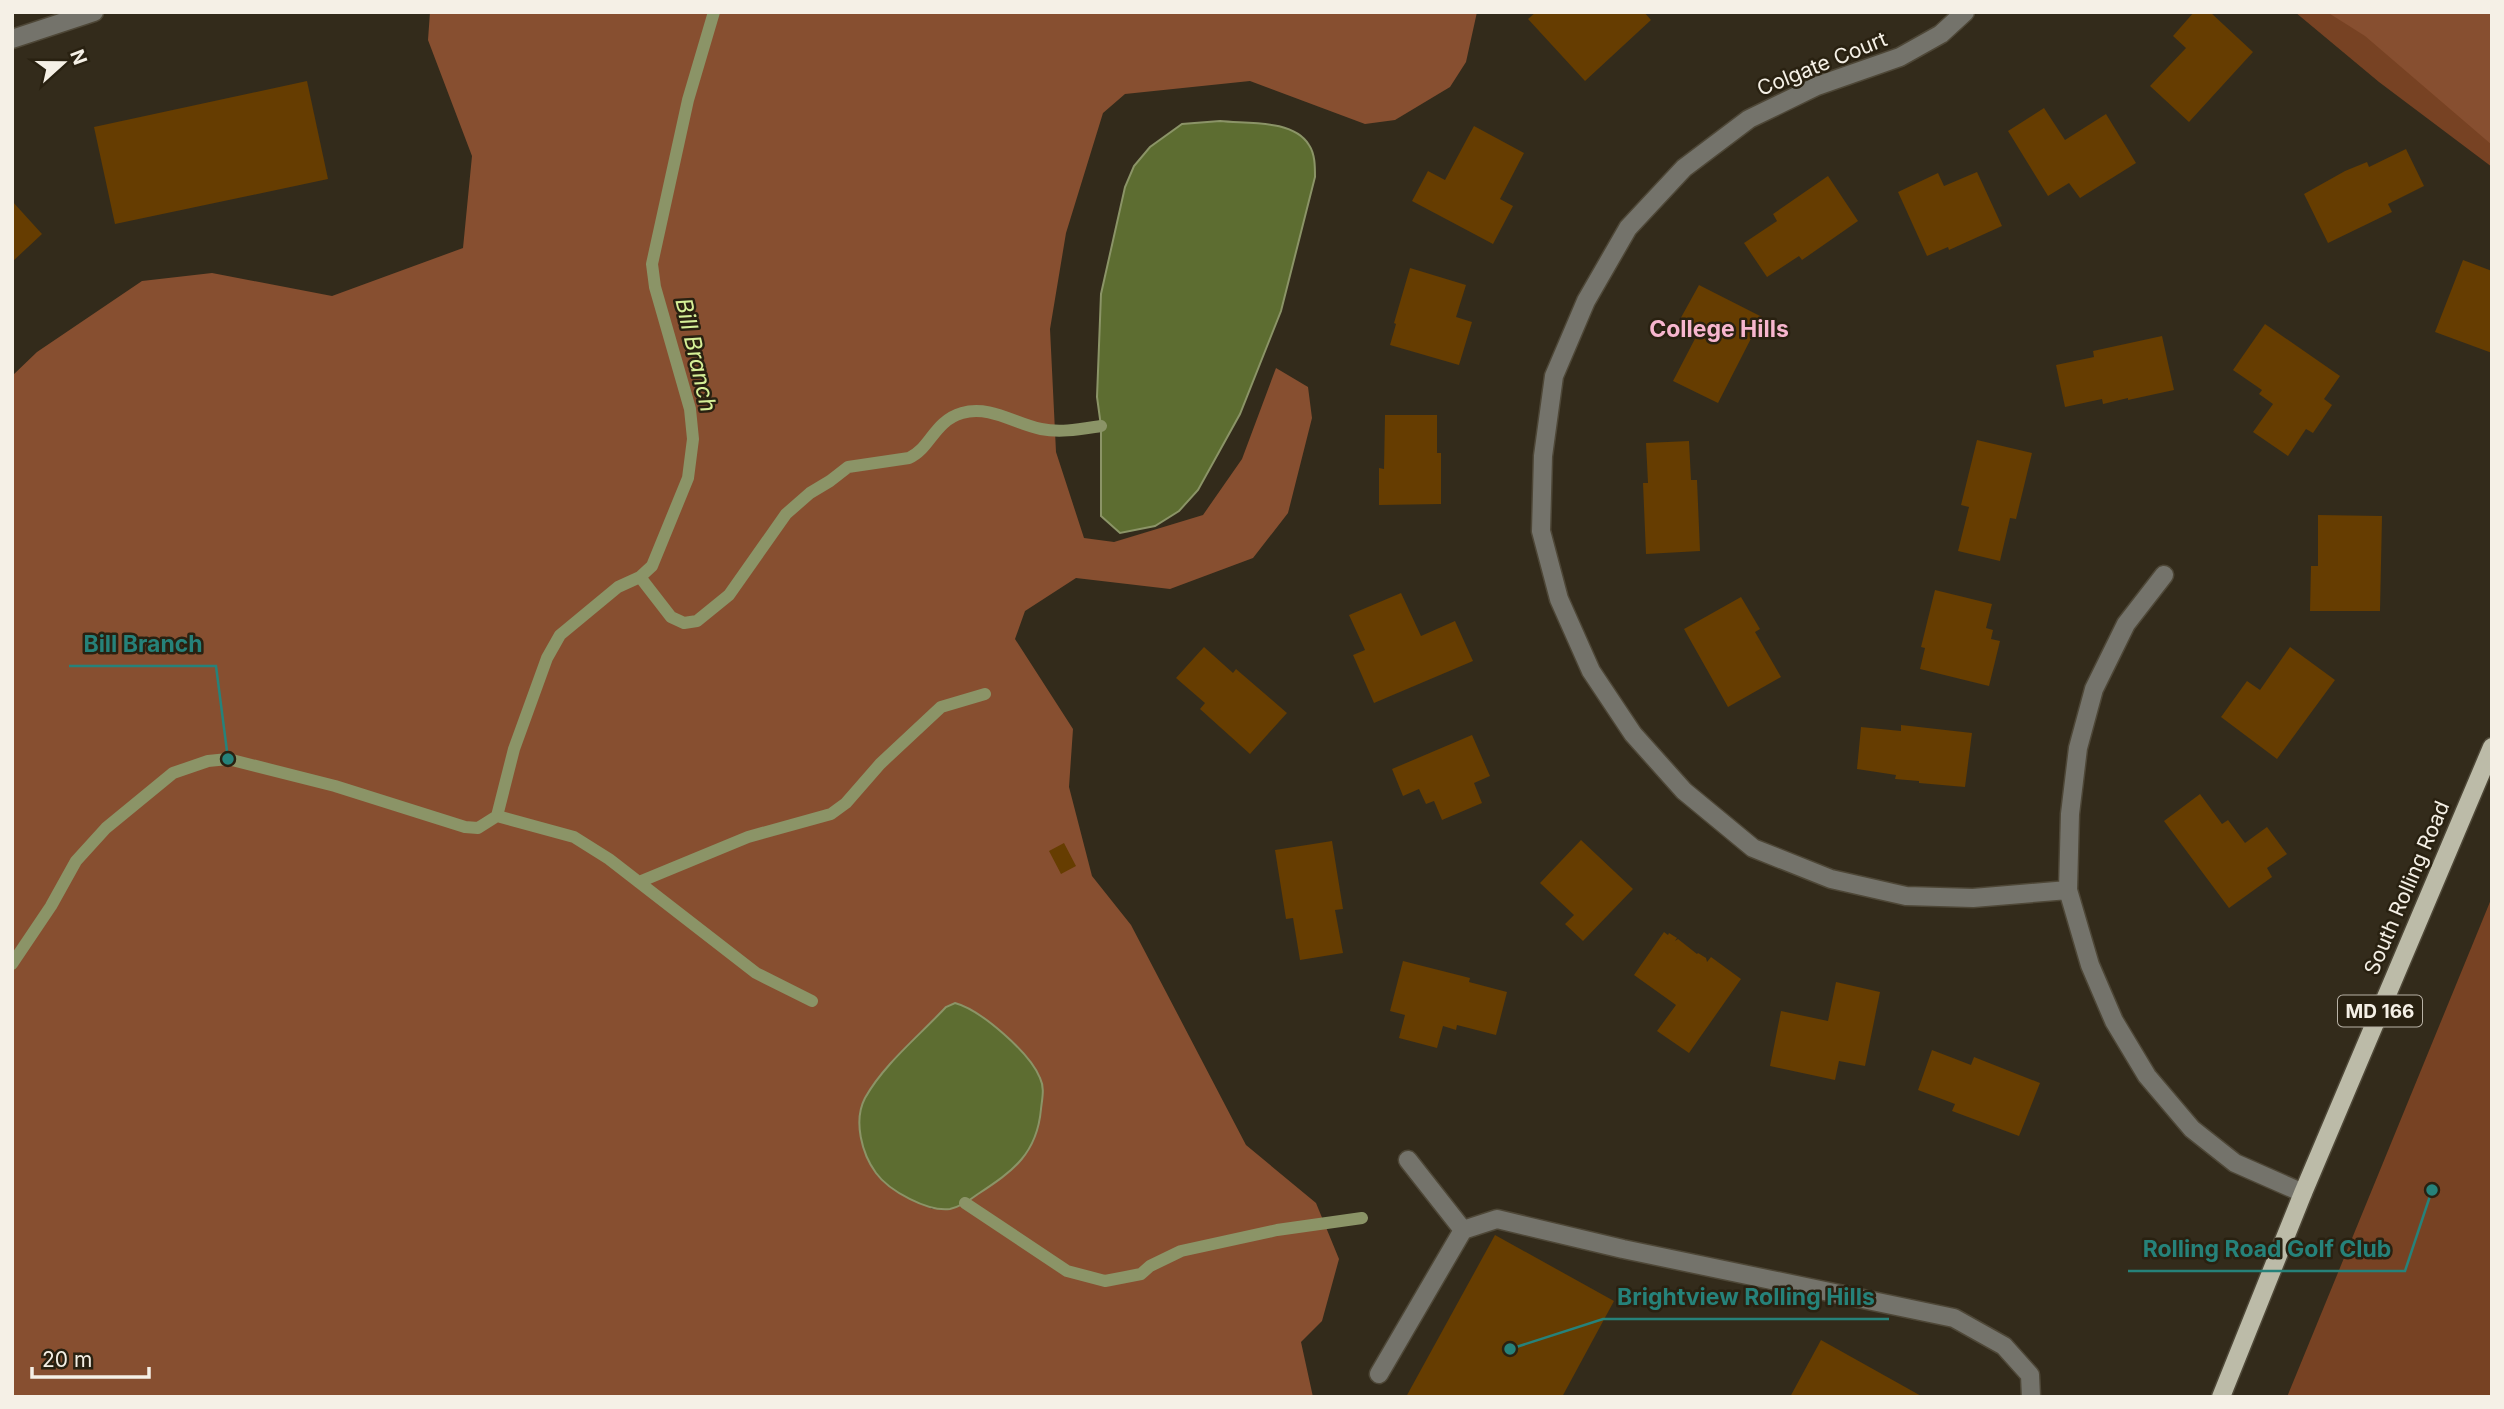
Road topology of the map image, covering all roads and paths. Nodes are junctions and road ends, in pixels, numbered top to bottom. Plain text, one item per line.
1 (94, 12) edge
2 (1965, 12) edge
3 (12, 39) edge
4 (2164, 576) dead end
5 (2492, 747) edge
6 (2068, 890) junction
7 (1408, 1160) dead end
8 (2303, 1193) junction
9 (1462, 1230) junction
10 (1379, 1374) dead end
11 (2031, 1397) edge
12 (2221, 1397) edge

1 - 3 street
2 - 6 street, Colgate Court
4 - 6 street
5 - 8 main road, South Rolling Road / MD 166
6 - 8 street
7 - 9 street
8 - 12 main road, South Rolling Road / MD 166
9 - 10 street
9 - 11 street

